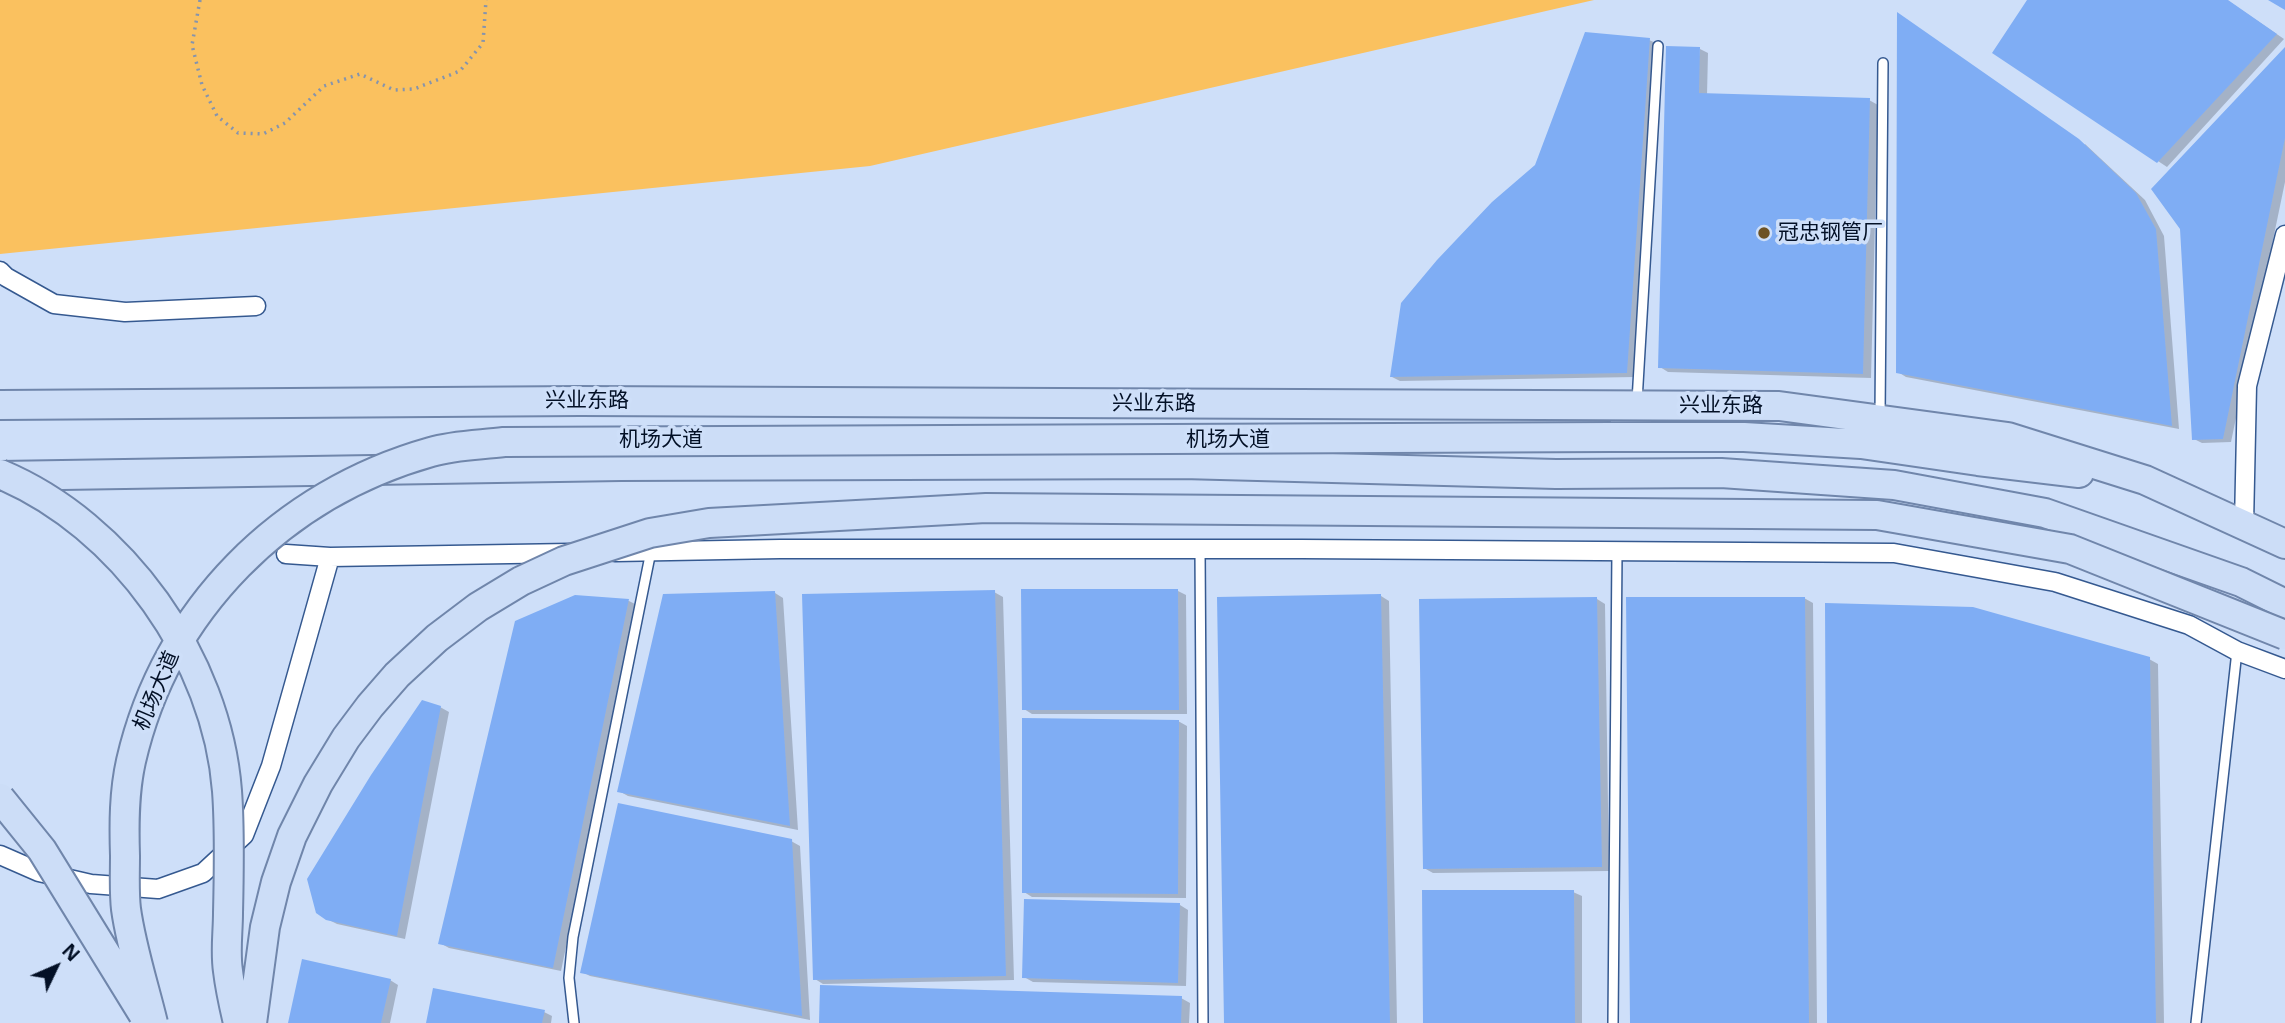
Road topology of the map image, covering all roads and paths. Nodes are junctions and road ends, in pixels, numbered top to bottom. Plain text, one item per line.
1 (200, 0) edge
2 (486, 0) edge
3 (1658, 46) dead end
4 (1882, 63) dead end
5 (2285, 235) edge
6 (0, 271) edge
7 (256, 306) dead end
8 (0, 405) edge
9 (1637, 406) junction
10 (1880, 420) junction
11 (0, 475) edge
12 (2145, 480) junction
13 (2244, 524) junction
14 (2285, 544) edge
15 (1200, 549) junction
16 (651, 551) junction
17 (1617, 551) junction
18 (286, 554) dead end
19 (330, 557) junction
20 (2285, 604) edge
21 (2285, 635) edge
22 (2237, 651) junction
23 (2285, 669) edge
24 (0, 798) edge
25 (0, 855) edge
26 (151, 1023) edge
27 (238, 1023) edge
28 (252, 1023) edge
29 (574, 1023) edge
30 (1203, 1023) edge
31 (1613, 1023) edge
32 (2196, 1023) edge

1 - 2 path
3 - 9 lane
4 - 10 lane
5 - 13 street
6 - 7 street
8 - 9 main road, 兴业东路
9 - 10 main road, 兴业东路
10 - 12 main road, 兴业东路
11 - 20 main road
11 - 27 main road, bridge
12 - 13 main road, 兴业东路
12 - 26 main road, 机场大道, bridge
13 - 14 main road, 兴业东路
15 - 16 street
15 - 17 street
15 - 30 lane
16 - 19 street
16 - 29 lane
17 - 22 street
17 - 31 lane
18 - 19 street
19 - 25 street
21 - 28 main road, bridge
22 - 23 street
22 - 32 lane
24 - 26 main road, bridge

